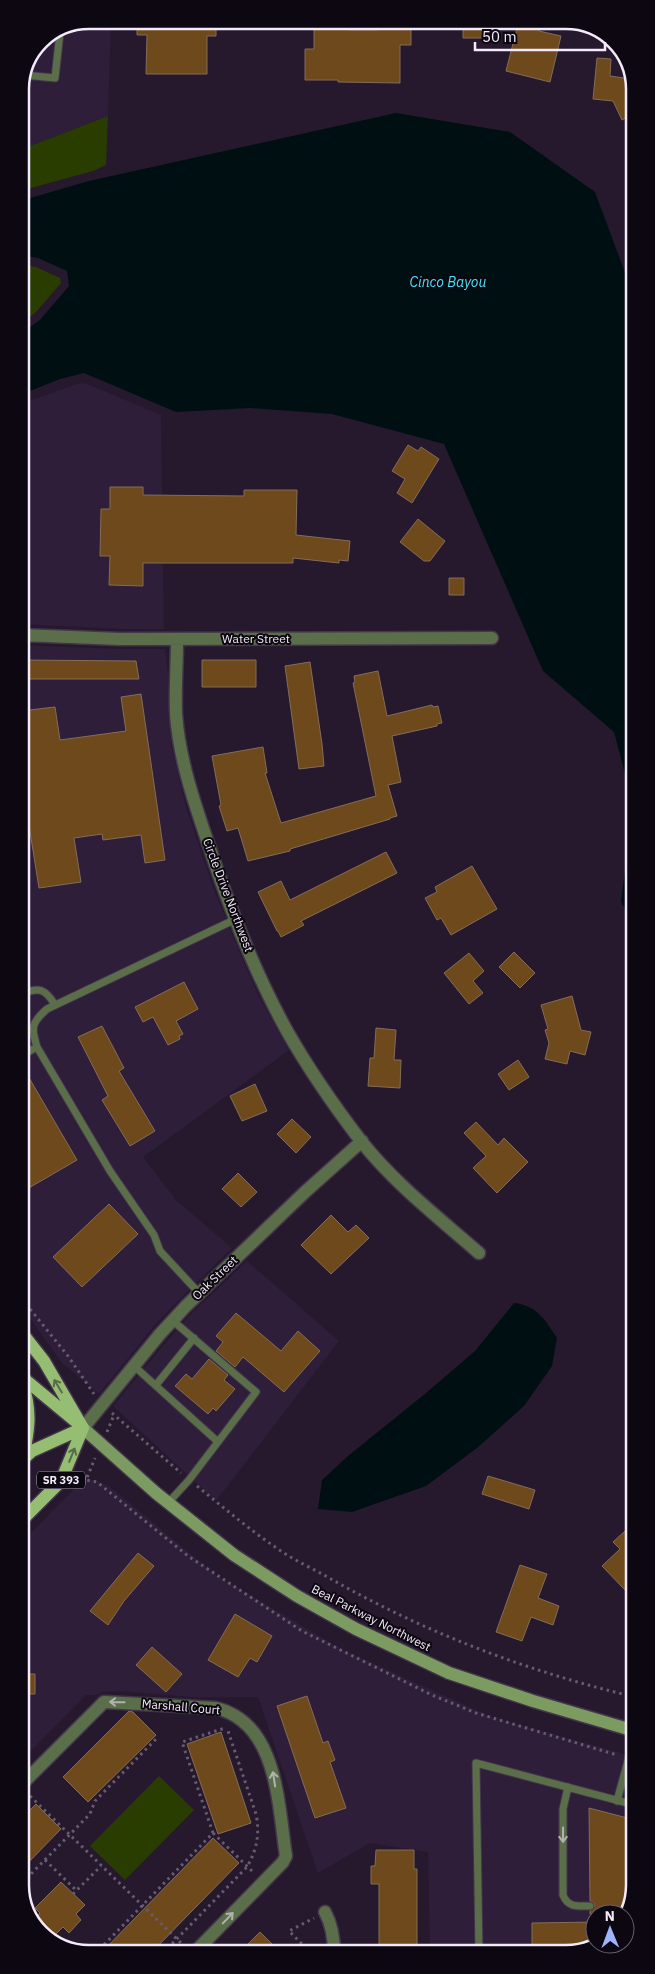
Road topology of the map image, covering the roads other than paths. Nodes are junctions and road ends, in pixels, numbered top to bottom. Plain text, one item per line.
1 (60, 37) edge
2 (30, 76) edge
3 (29, 635) edge
4 (492, 638) dead end
5 (177, 639) junction
6 (236, 919) junction
7 (29, 991) edge
8 (55, 1005) junction
9 (37, 1048) junction
10 (29, 1052) edge
11 (362, 1141) junction
12 (478, 1253) dead end
13 (199, 1293) junction
14 (172, 1320) junction
15 (194, 1338) junction
16 (29, 1342) edge
17 (134, 1366) junction
18 (29, 1383) edge
19 (156, 1386) junction
20 (29, 1410) edge
21 (29, 1424) edge
22 (83, 1428) junction
23 (217, 1441) junction
24 (29, 1454) edge
25 (168, 1503) junction
26 (29, 1513) edge
27 (626, 1728) edge
28 (626, 1769) edge
29 (29, 1785) edge
30 (568, 1787) junction
31 (618, 1800) junction
32 (626, 1802) edge
33 (585, 1906) edge
34 (325, 1912) road end
35 (196, 1945) edge
36 (334, 1945) edge
37 (479, 1945) edge

1 - 2 lane
3 - 5 street, Water Street
4 - 5 street, Water Street
5 - 6 street, Circle Drive Northwest
6 - 8 lane
6 - 11 street, Circle Drive Northwest
7 - 8 lane
8 - 9 lane
9 - 10 lane
9 - 13 lane
11 - 12 street, Circle Drive Northwest
11 - 13 street, Oak Street
13 - 14 street, Oak Street
14 - 15 lane
14 - 17 street, Oak Street
15 - 19 lane
15 - 23 lane
22 -> 16 main road, Beal Parkway Northwest
17 - 19 lane
17 - 22 street, Oak Street
18 - 22 main road, Beal Parkway Northwest
19 - 23 lane
20 - 21 main road
22 - 24 main road, SR 393
22 - 25 main road, Beal Parkway Northwest
26 -> 22 main road, SR 393
23 - 25 lane
25 - 27 main road, Beal Parkway Northwest
28 - 31 lane
35 -> 29 street, Marshall Court
30 - 31 lane
30 -> 33 lane
30 - 37 lane
31 - 32 lane
34 - 36 street

